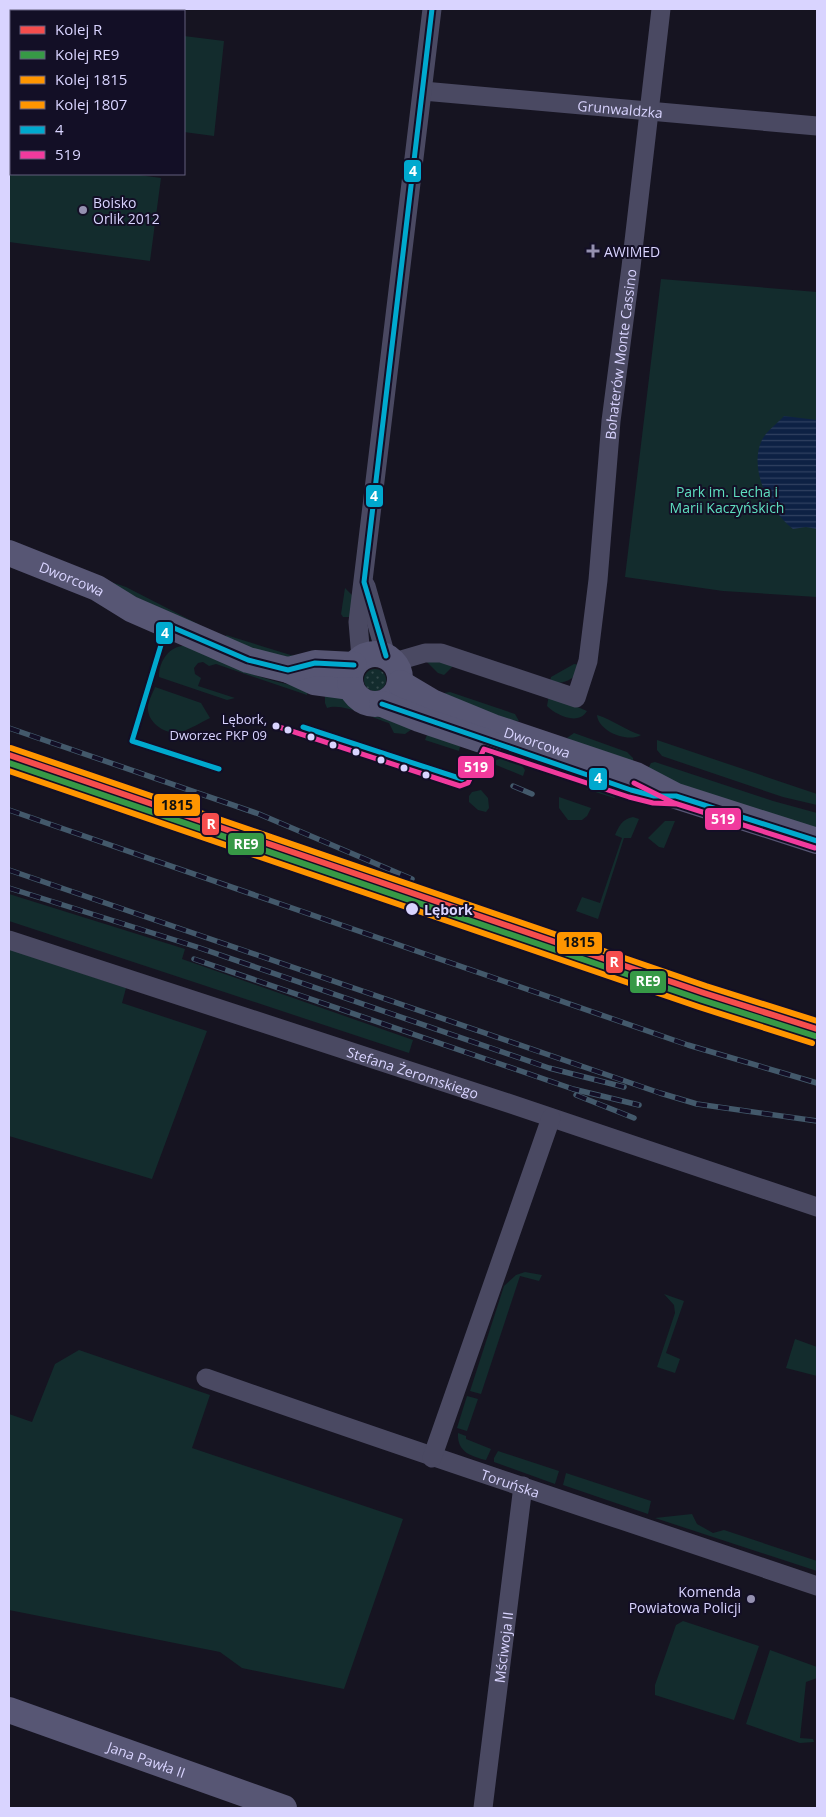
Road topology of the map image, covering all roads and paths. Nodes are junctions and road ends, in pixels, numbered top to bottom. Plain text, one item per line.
1 (432, 9) edge
2 (661, 9) edge
3 (422, 91) junction
4 (648, 111) junction
5 (817, 126) edge
6 (9, 553) edge
7 (9, 572) edge
8 (131, 609) junction
9 (374, 669) junction
10 (576, 698) joint
11 (382, 704) junction
12 (676, 796) junction
13 (817, 841) edge
14 (9, 940) edge
15 (551, 1118) junction
16 (817, 1207) edge
17 (206, 1378) dead end
18 (432, 1458) junction
19 (523, 1486) junction
20 (817, 1586) edge
21 (9, 1710) edge
22 (284, 1808) edge
23 (483, 1808) edge

1 - 3 street
2 - 4 street, Bohaterów Monte Cassino
3 - 4 street, Grunwaldzka
3 - 9 street
4 - 5 street, Grunwaldzka
4 - 10 street, Bohaterów Monte Cassino
6 - 8 street, Dworcowa
7 - 8 street, Dworcowa
8 - 9 street, Dworcowa
9 - 10 street, Dworcowa
9 - 11 street
9 - 11 street, Dworcowa
9 - 12 street, Dworcowa
11 - 12 street, Dworcowa
12 - 13 street, Dworcowa
14 - 15 street, Stefana Żeromskiego
15 - 16 street, Stefana Żeromskiego
15 - 18 street
17 - 18 street, Toruńska
18 - 19 street, Toruńska
19 - 20 street, Toruńska
19 - 23 street, Mściwoja II
21 - 22 street, Jana Pawła II

